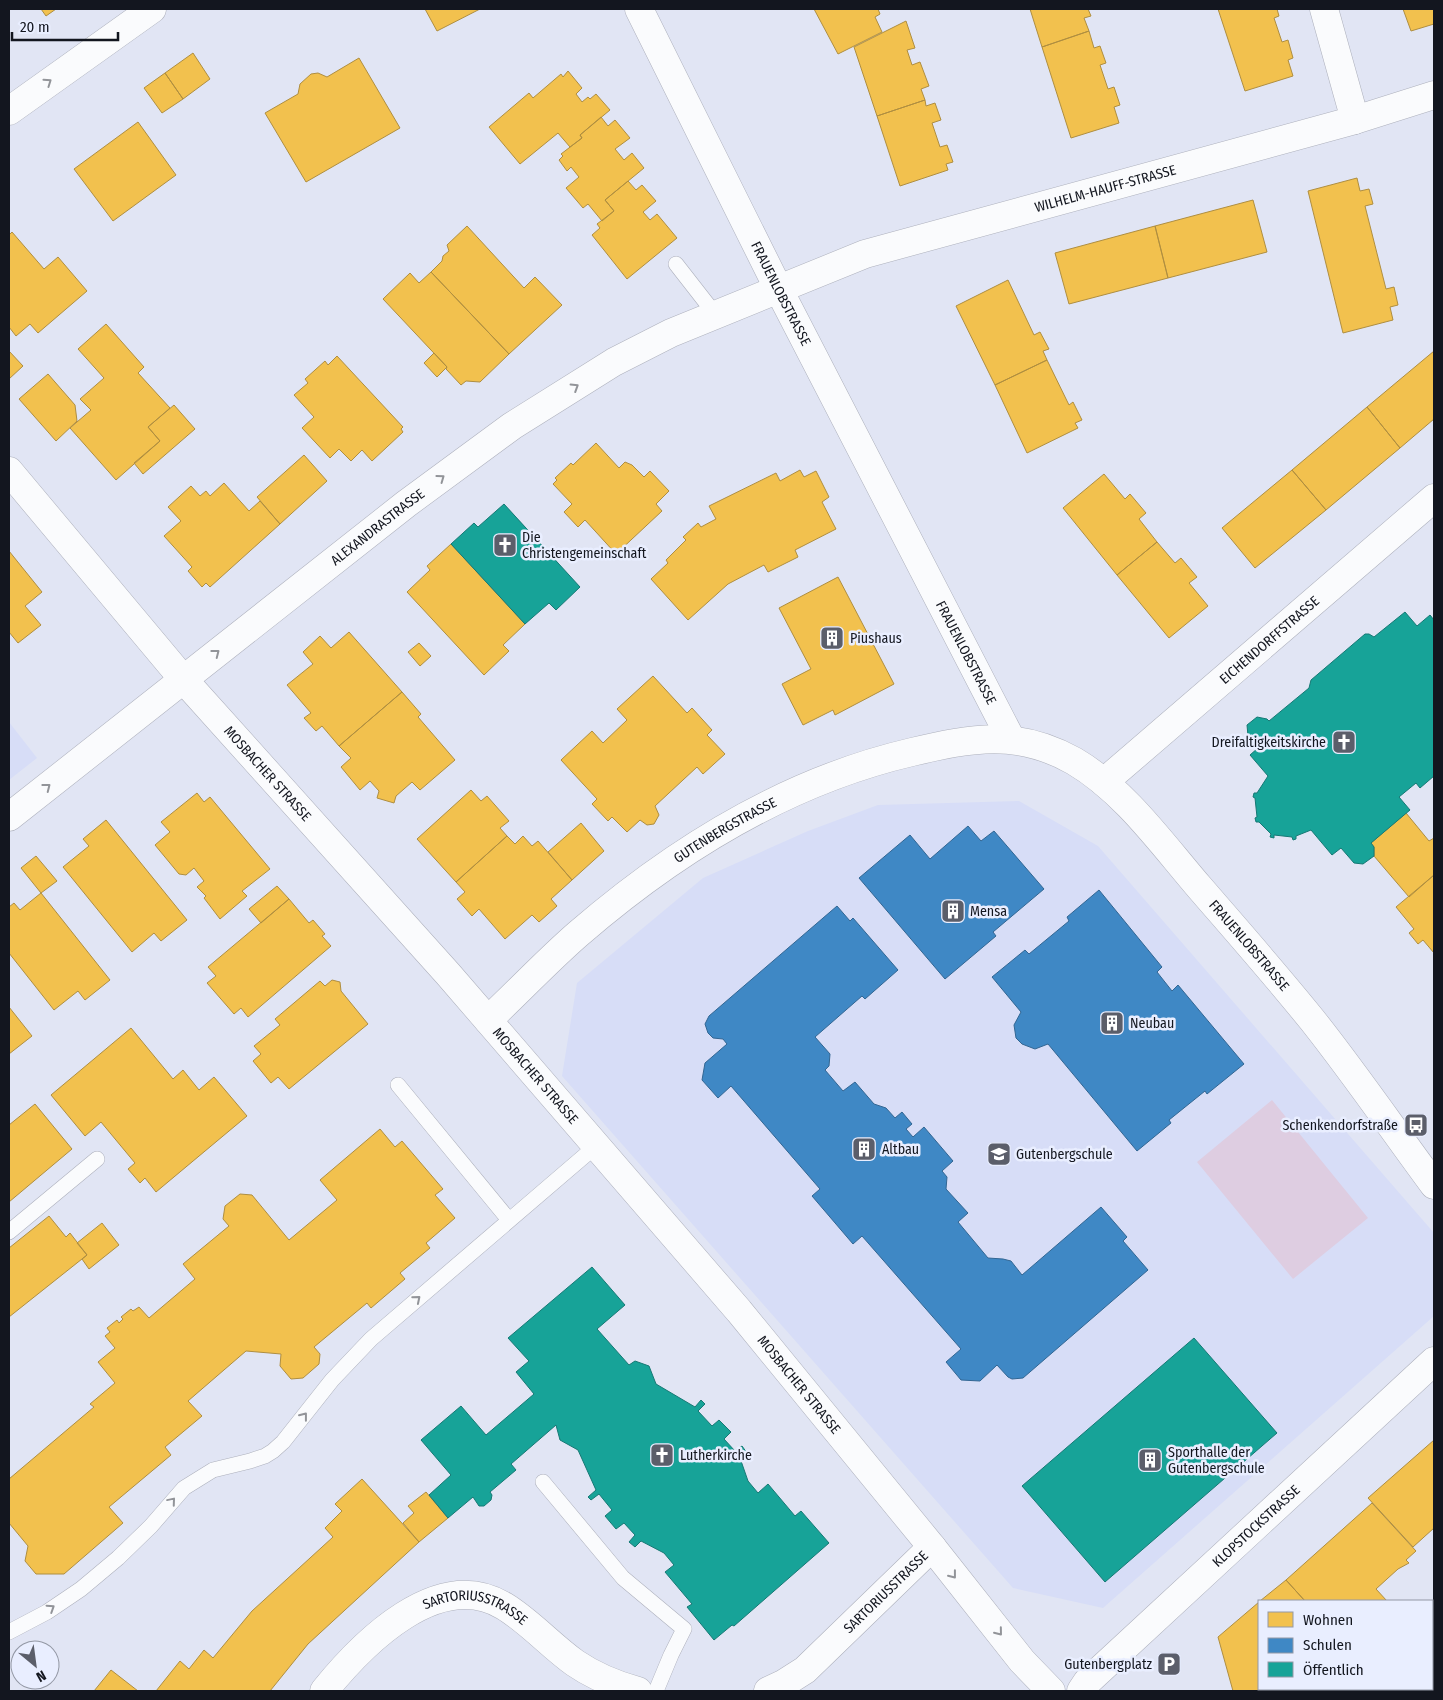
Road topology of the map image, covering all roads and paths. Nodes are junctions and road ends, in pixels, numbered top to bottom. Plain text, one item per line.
1 (152, 9) edge
2 (638, 9) edge
3 (1324, 9) edge
4 (1434, 95) edge
5 (9, 111) edge
6 (1355, 120) junction
7 (676, 264) dead end
8 (778, 288) junction
9 (715, 314) junction
10 (9, 471) edge
11 (1434, 498) edge
12 (183, 679) junction
13 (1011, 739) junction
14 (1104, 782) junction
15 (9, 817) edge
16 (488, 1020) junction
17 (398, 1085) dead end
18 (596, 1146) junction
19 (97, 1159) dead end
20 (1434, 1185) edge
21 (509, 1220) junction
22 (9, 1232) edge
23 (1434, 1361) edge
24 (543, 1482) dead end
25 (932, 1547) junction
26 (9, 1632) edge
27 (324, 1691) edge
28 (638, 1691) edge
29 (656, 1691) edge
30 (768, 1691) edge
31 (1051, 1691) edge
32 (1081, 1691) edge

5 -> 1 street
2 - 8 street, FRAUENLOBSTRASSE
3 - 6 street
4 - 6 street, WILHELM-HAUFF-STRASSE
6 - 8 street, WILHELM-HAUFF-STRASSE
7 - 9 lane
8 - 9 street, ALEXANDRASTRASSE
8 - 13 street, FRAUENLOBSTRASSE
12 -> 9 street, ALEXANDRASTRASSE
10 - 12 street, MOSBACHER STRASSE
11 - 14 street, EICHENDORFFSTRASSE
15 -> 12 street, ALEXANDRASTRASSE
12 - 16 street, MOSBACHER STRASSE
13 - 14 street, FRAUENLOBSTRASSE
13 - 16 street, GUTENBERGSTRASSE
14 - 20 street, FRAUENLOBSTRASSE
16 - 18 street, MOSBACHER STRASSE
17 - 21 lane
18 - 21 lane
18 - 25 street, MOSBACHER STRASSE
19 - 22 lane
26 -> 21 lane
23 - 32 street, KLOPSTOCKSTRASSE
24 - 29 lane
25 - 30 street, SARTORIUSSTRASSE
25 -> 31 street, MOSBACHER STRASSE
27 - 28 street, SARTORIUSSTRASSE

